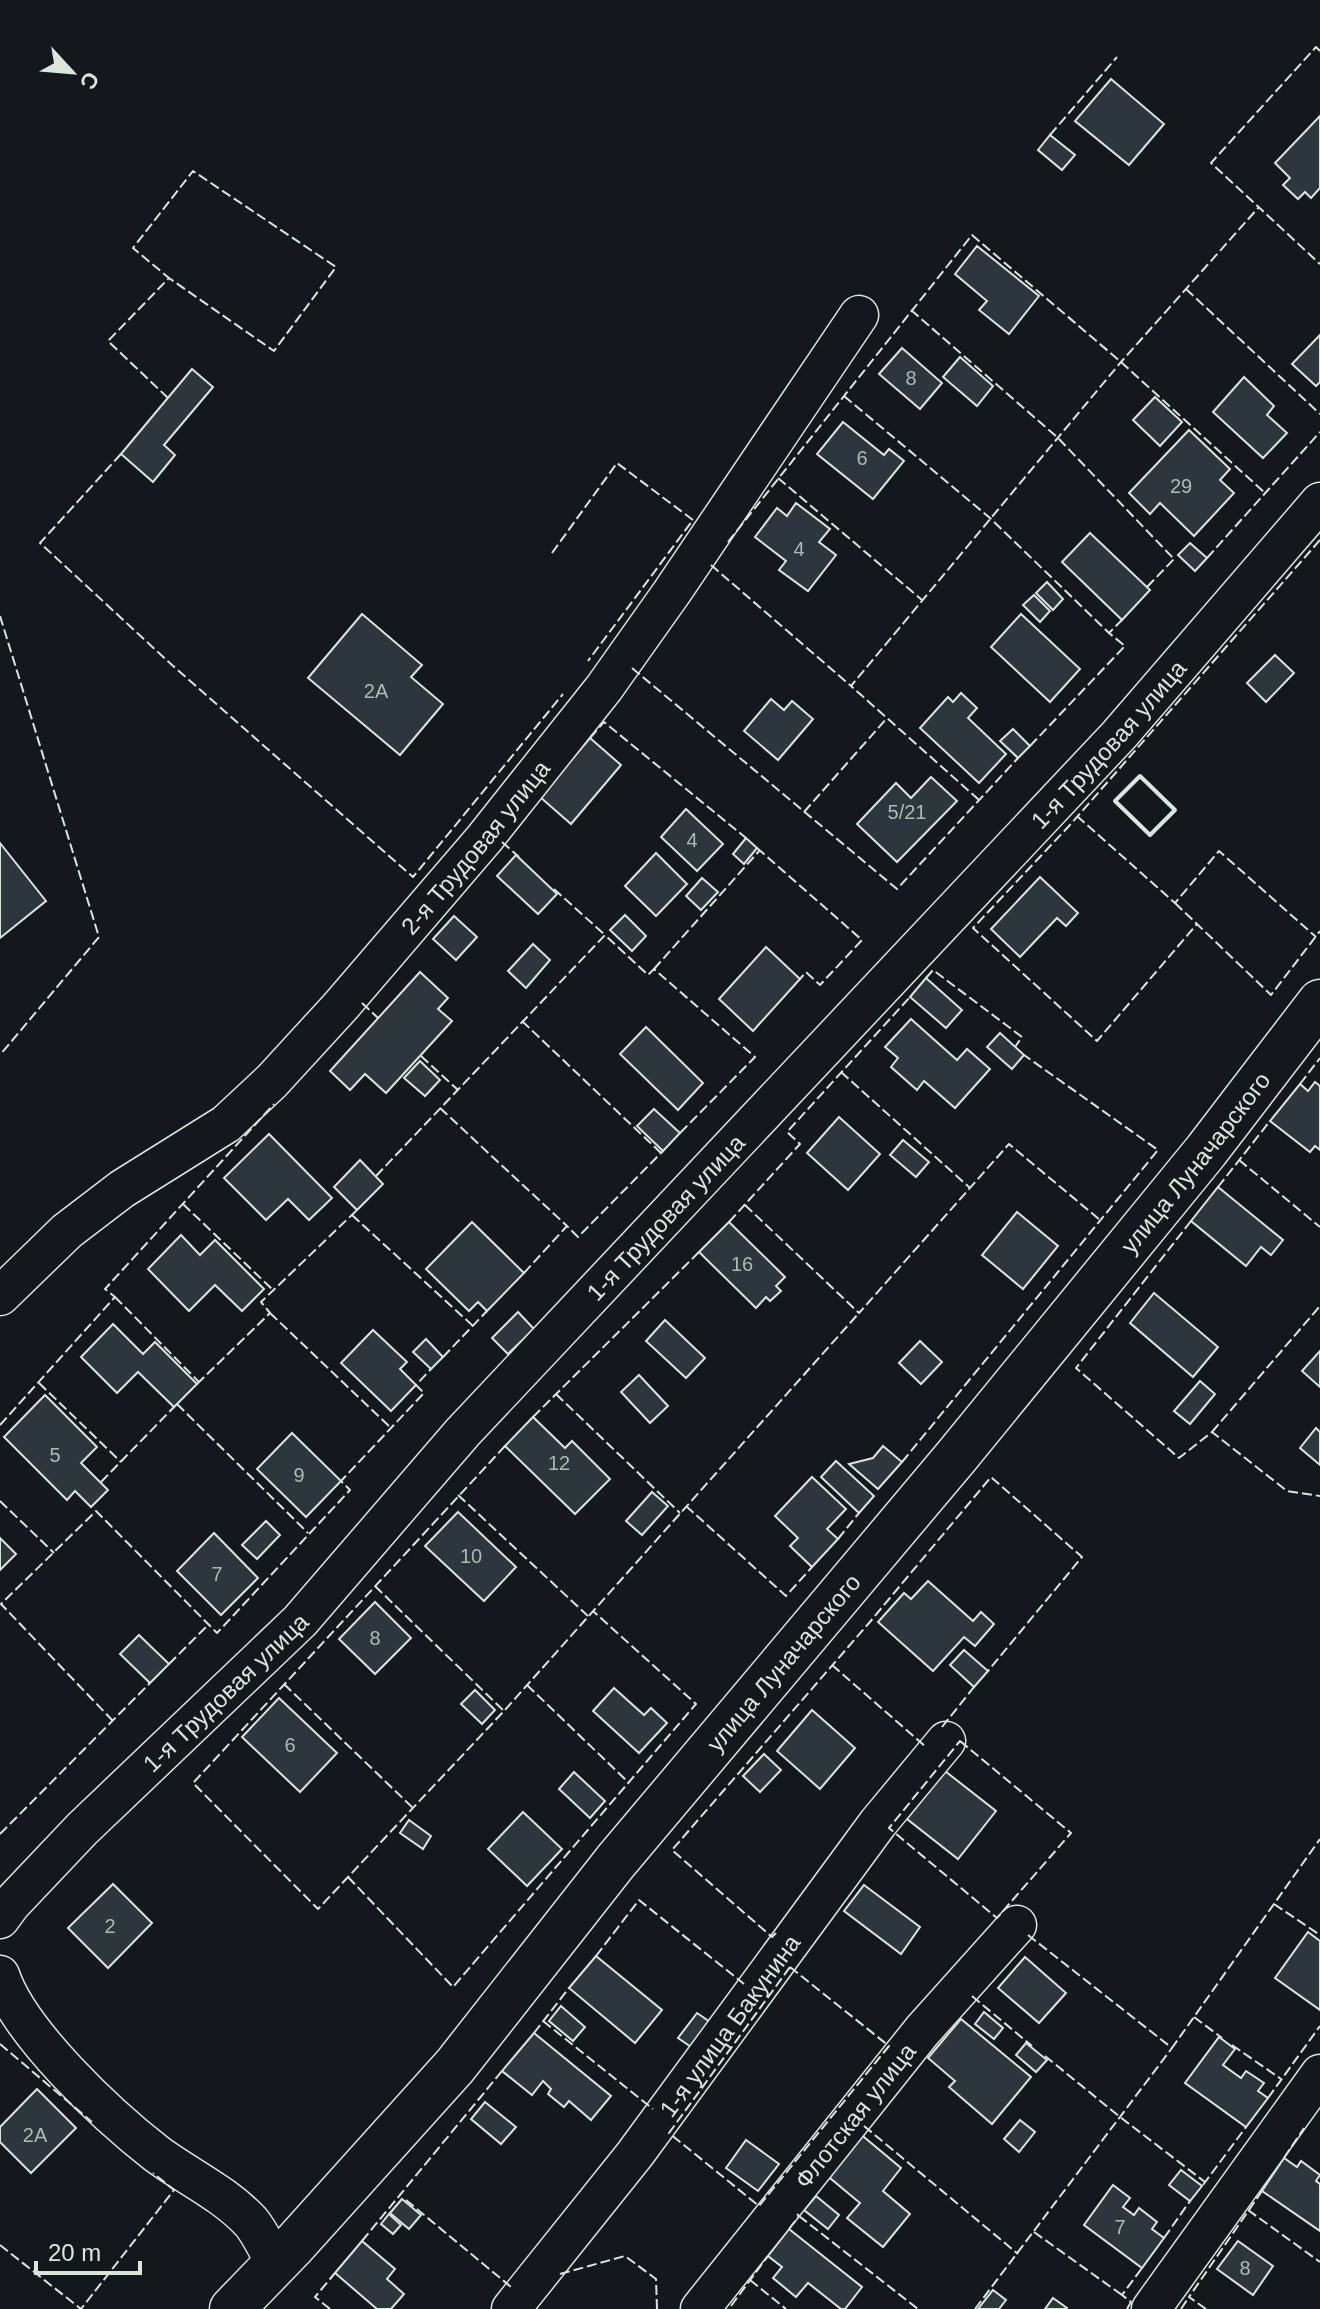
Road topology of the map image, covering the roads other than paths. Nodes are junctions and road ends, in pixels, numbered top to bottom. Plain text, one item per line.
1 (859, 315) dead end
2 (1320, 502) edge
3 (1320, 1002) edge
4 (0, 1296) edge
5 (946, 1741) dead end
6 (0, 1919) edge
7 (1017, 1925) dead end
8 (0, 1975) edge
9 (1320, 2074) edge
10 (276, 2264) junction
11 (241, 2306) edge
12 (511, 2309) edge
13 (700, 2309) edge
14 (1151, 2309) edge

1 - 4 street, 2-я Трудовая улица
2 - 6 street, 1-я Трудовая улица
3 - 10 main road, улица Луначарского
5 - 12 street, 1-я улица Бакунина
7 - 13 street, Флотская улица
8 - 10 street
9 - 14 street
10 - 11 main road, улица Луначарского

